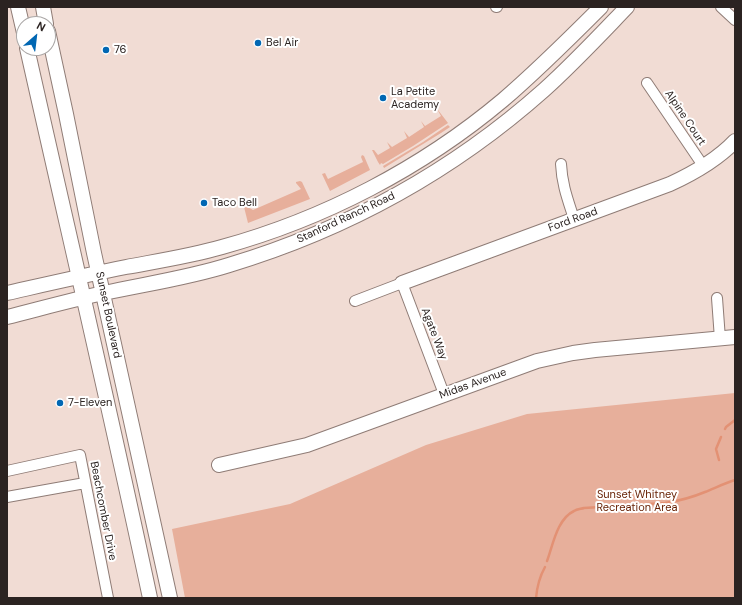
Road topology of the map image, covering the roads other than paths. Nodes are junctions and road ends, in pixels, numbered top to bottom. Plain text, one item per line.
1 (601, 7) edge
2 (627, 7) edge
3 (721, 7) edge
4 (735, 20) edge
5 (29, 56) edge
6 (53, 56) edge
7 (647, 84) dead end
8 (735, 141) edge
9 (561, 164) dead end
10 (704, 167) junction
11 (326, 209) junction
12 (367, 211) junction
13 (574, 219) junction
14 (301, 240) junction
15 (98, 273) junction
16 (79, 277) junction
17 (402, 283) junction
18 (7, 293) edge
19 (103, 293) junction
20 (83, 297) junction
21 (717, 298) dead end
22 (355, 301) dead end
23 (7, 317) edge
24 (735, 337) edge
25 (720, 338) junction
26 (444, 394) junction
27 (219, 465) dead end
28 (7, 471) edge
29 (85, 483) junction
30 (7, 497) edge
31 (108, 598) edge
32 (150, 598) edge
33 (170, 598) edge

1 - 11 main road, Stanford Ranch Road
2 - 12 main road, Stanford Ranch Road
3 - 4 street
5 - 16 main road, Sunset Boulevard
6 - 15 main road, Sunset Boulevard
7 - 10 street, Alpine Court
8 - 10 main road, Ford Road
9 - 13 street
10 - 13 main road, Ford Road
11 - 12 main road
11 - 14 main road
11 - 15 main road, Stanford Ranch Road
12 - 14 main road, Stanford Ranch Road
13 - 17 main road, Ford Road
14 - 19 main road, Stanford Ranch Road
15 - 16 main road, Stanford Ranch Road
15 - 19 main road, Sunset Boulevard
16 - 18 main road, Stanford Ranch Road
16 - 20 main road, Sunset Boulevard
17 - 22 street
17 - 26 street, Agate Way
19 - 20 main road, Stanford Ranch Road
19 - 33 main road, Sunset Boulevard
20 - 23 main road, Stanford Ranch Road
20 - 32 main road, Sunset Boulevard
21 - 25 street
24 - 25 main road, Midas Avenue
25 - 26 main road, Midas Avenue
26 - 27 main road, Midas Avenue
28 - 29 street, Beachcomber Drive
29 - 30 street
29 - 31 street, Beachcomber Drive

